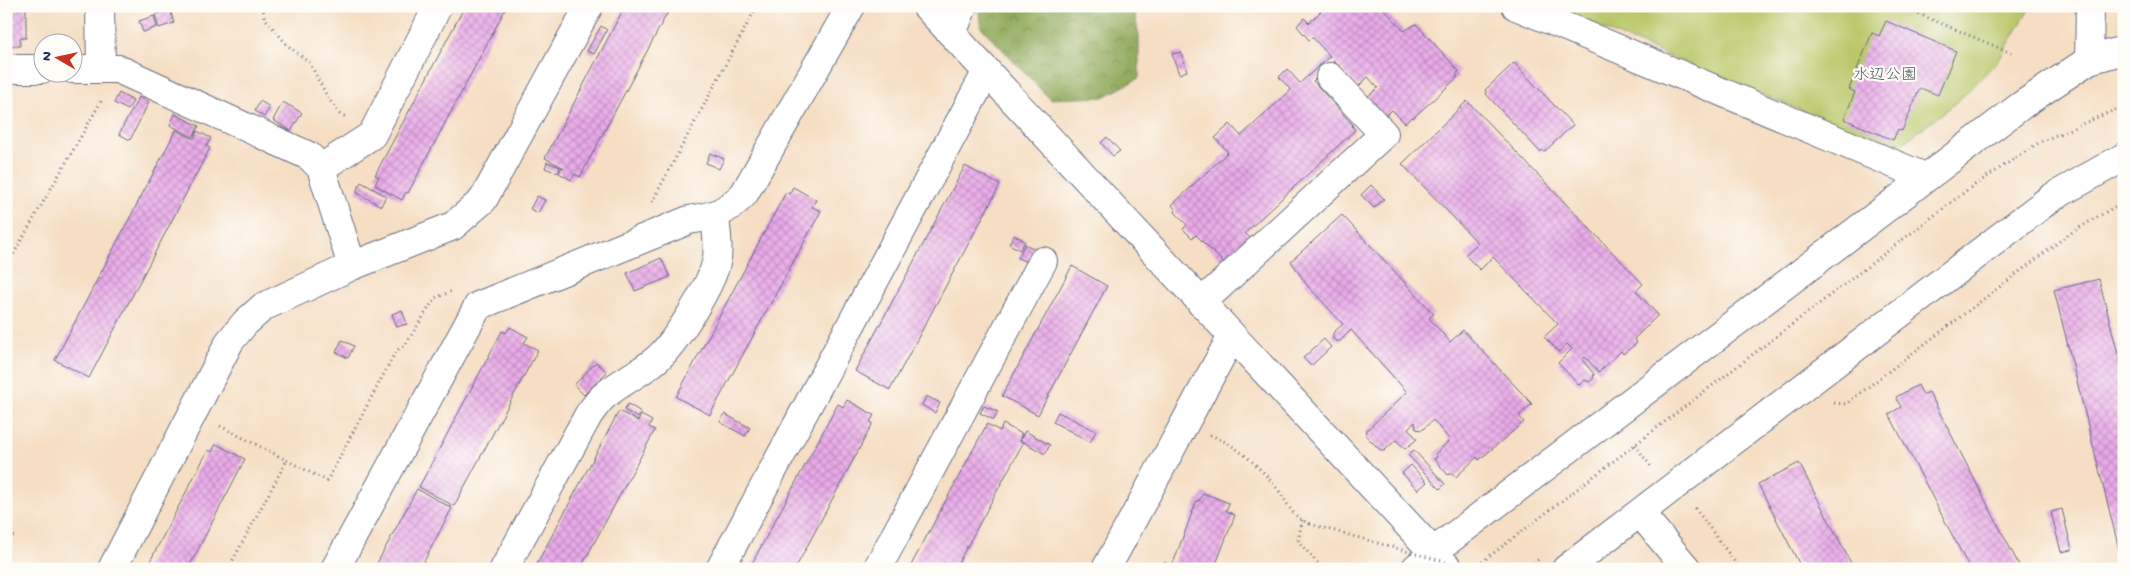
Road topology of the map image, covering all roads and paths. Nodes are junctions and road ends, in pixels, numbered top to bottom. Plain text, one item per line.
1 (263, 6) edge
2 (438, 6) edge
3 (589, 6) edge
4 (757, 6) edge
5 (851, 6) edge
6 (926, 6) edge
7 (963, 6) edge
8 (1516, 6) edge
9 (1900, 6) edge
10 (2090, 6) edge
11 (105, 8) edge
12 (952, 34) junction
13 (2124, 50) edge
14 (2011, 53) dead end
15 (2089, 60) junction
16 (6, 69) edge
17 (32, 69) edge
18 (82, 72) edge
19 (987, 72) junction
20 (1330, 77) dead end
21 (104, 79) junction
22 (2124, 106) edge
23 (372, 135) junction
24 (2124, 157) edge
25 (321, 168) junction
26 (1925, 177) junction
27 (2124, 200) edge
28 (652, 203) dead end
29 (714, 216) junction
30 (1043, 261) dead end
31 (352, 266) junction
32 (6, 267) edge
33 (453, 290) dead end
34 (1201, 303) junction
35 (1232, 336) junction
36 (1829, 403) dead end
37 (216, 424) dead end
38 (1204, 433) dead end
39 (1635, 445) junction
40 (287, 460) junction
41 (1654, 471) dead end
42 (1693, 505) dead end
43 (1640, 513) junction
44 (6, 517) edge
45 (1302, 520) junction
46 (15, 540) dead end
47 (1432, 563) edge
48 (112, 569) edge
49 (228, 569) edge
50 (335, 569) edge
51 (504, 569) edge
52 (720, 569) edge
53 (877, 569) edge
54 (1106, 569) edge
55 (1323, 569) edge
56 (1471, 569) edge
57 (1566, 569) edge
58 (1687, 569) edge
59 (1740, 569) edge

1 - 23 path
2 - 23 street
3 - 31 street
4 - 28 path
5 - 29 street
6 - 12 street
7 - 12 street
8 - 26 street
9 - 14 path
10 - 15 street
11 - 21 street
12 - 19 street
13 - 15 street
15 - 26 street
16 - 17 street
18 - 21 street
19 - 34 street
19 - 52 street
20 - 34 street
21 - 25 street
21 - 32 path
22 - 39 path
23 - 25 street
24 - 43 street
25 - 31 street
26 - 47 street
27 - 36 path
29 - 50 street
29 - 51 street
30 - 53 street
31 - 48 street
33 - 40 path
34 - 35 street
35 - 47 street
35 - 54 street
37 - 40 path
38 - 45 path
39 - 41 path
39 - 56 path
40 - 49 path
42 - 59 path
43 - 57 street
43 - 58 street
44 - 46 path
45 - 55 path
45 - 56 path, bridge

